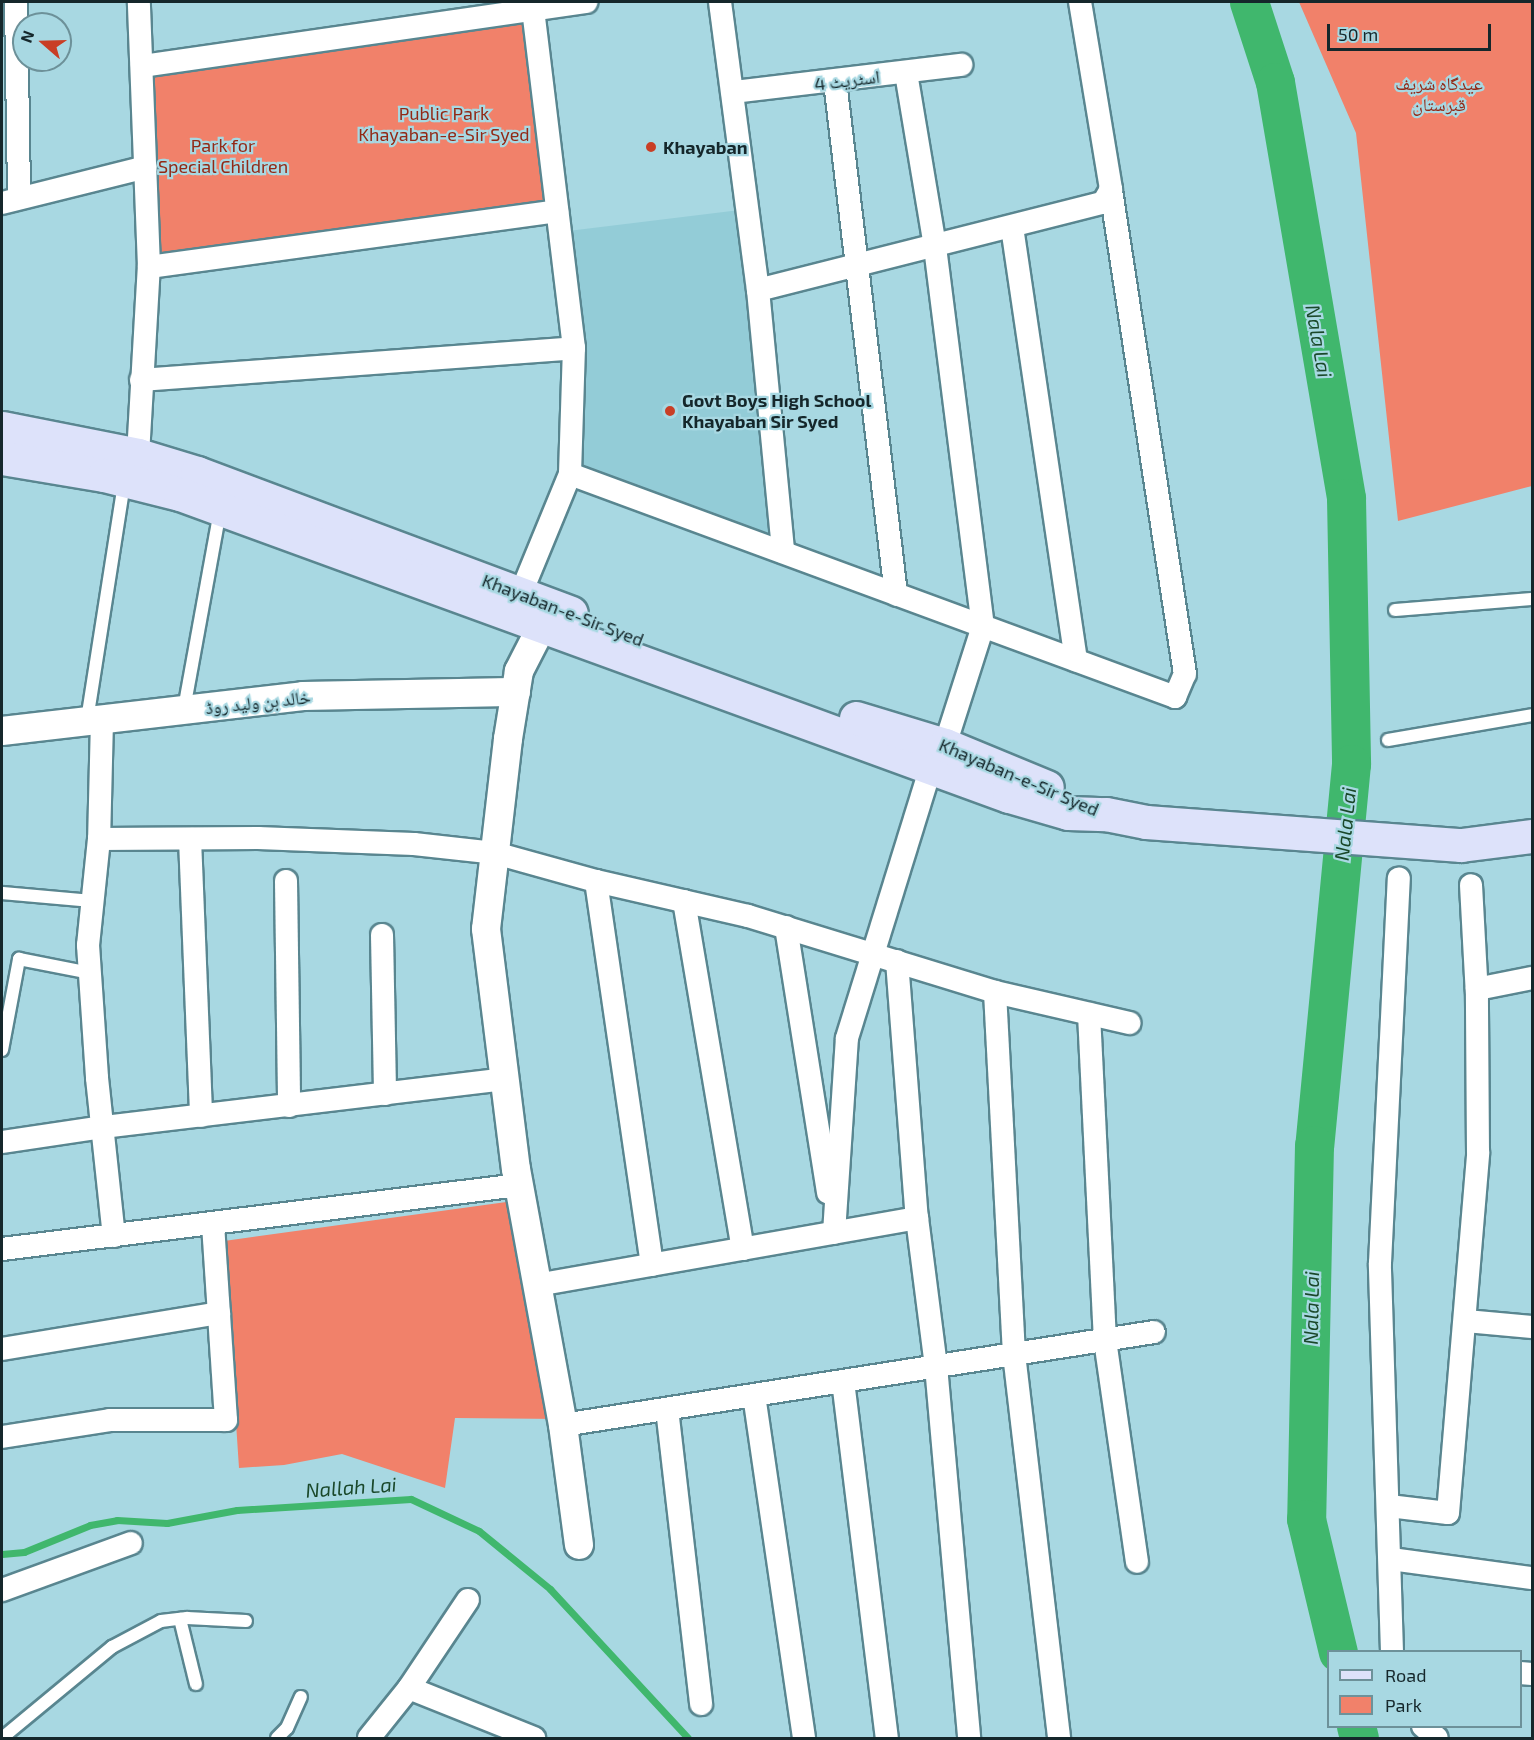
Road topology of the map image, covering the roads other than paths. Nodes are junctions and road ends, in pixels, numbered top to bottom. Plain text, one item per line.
1 (16, 2) edge
2 (139, 2) edge
3 (586, 2) edge
4 (720, 2) edge
5 (1080, 2) edge
6 (532, 6) edge
7 (961, 65) dead end
8 (142, 66) junction
9 (906, 73) junction
10 (835, 81) junction
11 (733, 92) junction
12 (146, 167) junction
13 (1111, 189) junction
14 (10, 200) edge
15 (557, 211) junction
16 (1012, 227) junction
17 (935, 248) junction
18 (856, 266) junction
19 (149, 267) junction
20 (758, 290) junction
21 (574, 348) junction
22 (141, 381) junction
23 (2, 428) edge
24 (2, 458) edge
25 (131, 467) junction
26 (570, 474) junction
27 (220, 509) junction
28 (783, 552) junction
29 (521, 593) junction
30 (896, 594) junction
31 (1533, 599) edge
32 (1395, 610) dead end
33 (542, 626) junction
34 (983, 626) junction
35 (1076, 660) junction
36 (516, 692) junction
37 (183, 710) junction
38 (1533, 715) edge
39 (94, 721) junction
40 (2, 731) edge
41 (1388, 740) dead end
42 (938, 756) junction
43 (1533, 836) edge
44 (190, 839) junction
45 (99, 840) junction
46 (495, 854) junction
47 (1399, 878) dead end
48 (286, 881) dead end
49 (596, 881) junction
50 (1471, 885) dead end
51 (2, 893) edge
52 (92, 901) junction
53 (684, 901) junction
54 (786, 927) junction
55 (381, 935) dead end
56 (873, 954) junction
57 (897, 961) junction
58 (90, 973) junction
59 (1533, 978) edge
60 (1477, 989) junction
61 (995, 992) junction
62 (1089, 1014) junction
63 (1129, 1023) dead end
64 (2, 1050) edge
65 (504, 1079) junction
66 (385, 1094) junction
67 (289, 1106) junction
68 (201, 1116) junction
69 (103, 1127) junction
70 (2, 1142) edge
71 (519, 1185) junction
72 (917, 1218) junction
73 (213, 1224) junction
74 (834, 1233) junction
75 (114, 1236) junction
76 (2, 1249) edge
77 (743, 1249) junction
78 (652, 1265) junction
79 (537, 1285) junction
80 (219, 1313) junction
81 (1466, 1321) junction
82 (1533, 1327) edge
83 (1154, 1332) dead end
84 (1105, 1340) junction
85 (2, 1348) edge
86 (1014, 1354) junction
87 (936, 1366) junction
88 (843, 1381) junction
89 (754, 1395) junction
90 (667, 1409) junction
91 (563, 1425) junction
92 (2, 1437) edge
93 (1389, 1506) junction
94 (130, 1543) dead end
95 (579, 1545) dead end
96 (1391, 1559) junction
97 (1137, 1562) dead end
98 (1533, 1578) edge
99 (2, 1590) edge
100 (468, 1600) dead end
101 (180, 1619) junction
102 (246, 1621) dead end
103 (1392, 1650) edge
104 (196, 1684) dead end
105 (409, 1688) junction
106 (301, 1697) dead end
107 (702, 1704) dead end
108 (1425, 1728) edge
109 (2, 1738) edge
110 (277, 1738) edge
111 (369, 1738) edge
112 (534, 1738) edge
113 (804, 1738) edge
114 (887, 1738) edge
115 (969, 1738) edge
116 (1059, 1738) edge
117 (1437, 1738) edge

1 - 14 street
2 - 8 street
3 - 6 street
4 - 11 street
5 - 13 street
6 - 8 street
6 - 15 street
7 - 9 street, اسٹریٹ 4
8 - 12 street
9 - 10 street, اسٹریٹ 4
9 - 17 street
10 - 11 street, اسٹریٹ 4
10 - 18 street
11 - 20 street
12 - 14 street
12 - 19 street
13 - 16 street
13 - 35 street
15 - 19 street
15 - 21 street
16 - 17 street
16 - 35 street
17 - 18 street
17 - 34 street
18 - 20 street
18 - 30 street
19 - 22 street
20 - 28 street
21 - 22 street
21 - 26 street
22 - 25 street
23 - 25 main road, Khayaban-e-Sir Syed
24 - 25 main road, Khayaban-e-Sir Syed
25 - 27 main road, Khayaban-e-Sir Syed
25 - 29 main road, Khayaban-e-Sir Syed
25 - 39 lane
26 - 28 street
26 - 29 street
27 - 33 main road, Khayaban-e-Sir Syed
27 - 37 lane
28 - 30 street
29 - 42 main road, Khayaban-e-Sir Syed
30 - 34 street
31 - 32 lane
33 - 36 street
33 - 42 main road, Khayaban-e-Sir Syed
34 - 35 street
34 - 42 street
36 - 37 street, خالد بن ولید روڈ
36 - 46 street
37 - 39 street, خالد بن ولید روڈ
38 - 41 lane
39 - 40 street, خالد بن ولید روڈ
39 - 45 street
42 - 43 main road, Khayaban-e-Sir Syed
42 - 56 street
44 - 45 street
44 - 46 street
44 - 68 street
45 - 52 street
46 - 49 street
46 - 65 street
47 - 93 street
48 - 67 street
49 - 53 street
49 - 78 street
50 - 60 street
51 - 52 lane
52 - 58 street
53 - 54 street
53 - 77 street
54 - 56 street
54 - 74 street
55 - 66 street
56 - 57 street
56 - 74 street
57 - 61 street
57 - 72 street
58 - 64 lane
58 - 69 street
59 - 60 street
60 - 81 street
61 - 62 street
61 - 86 street
62 - 63 street
62 - 84 street
65 - 66 street
65 - 71 street
66 - 67 street
67 - 68 street
68 - 69 street
69 - 70 street
69 - 75 street
71 - 73 street
71 - 79 street
72 - 74 street
72 - 87 street
73 - 75 street
73 - 80 street
74 - 77 street
75 - 76 street
77 - 78 street
78 - 79 street
79 - 91 street
80 - 85 street
80 - 92 street
81 - 82 street
81 - 93 street
83 - 84 street
84 - 86 street
84 - 97 street
86 - 87 street
86 - 116 street
87 - 88 street
87 - 115 street
88 - 89 street
88 - 114 street
89 - 90 street
89 - 113 street
90 - 91 street
90 - 107 street
91 - 95 street
93 - 96 street
94 - 99 street
96 - 98 street
96 - 103 street
100 - 105 street
101 - 102 lane
101 - 104 lane
101 - 109 lane
105 - 111 street
105 - 112 street
106 - 110 lane
108 - 117 street

